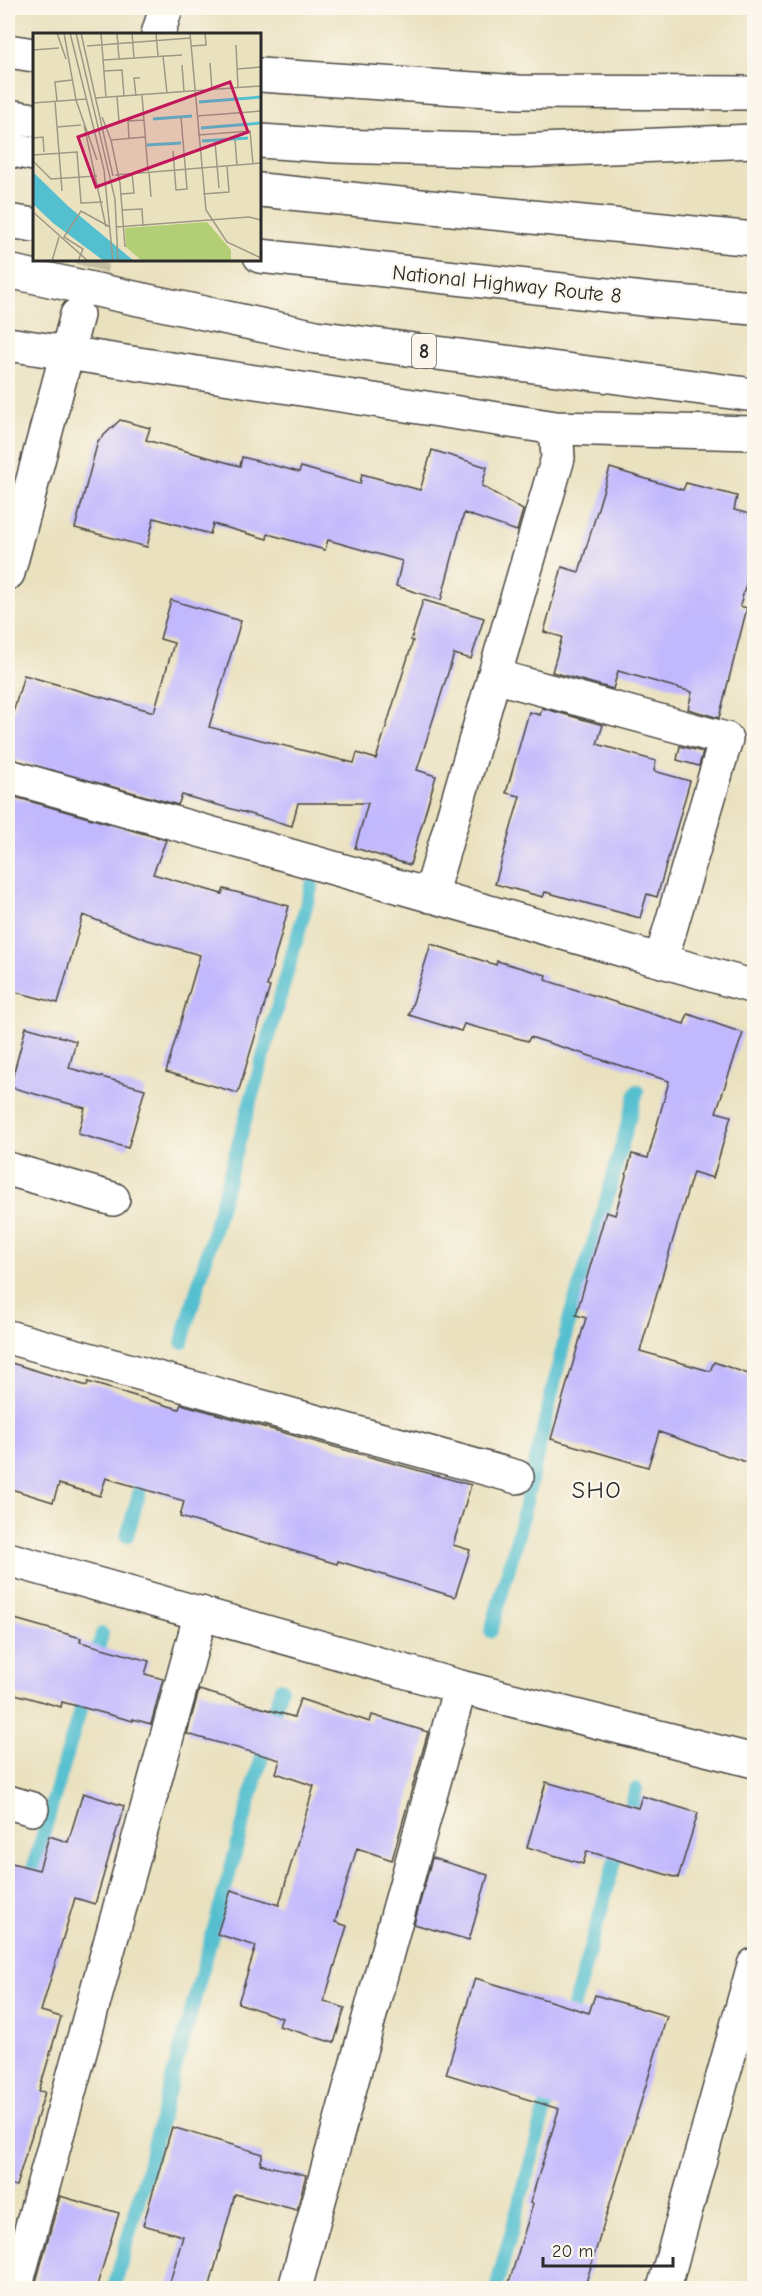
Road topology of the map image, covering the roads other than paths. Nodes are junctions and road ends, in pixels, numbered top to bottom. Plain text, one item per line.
1 (166, 8) edge
2 (158, 33) edge
3 (8, 51) edge
4 (33, 55) edge
5 (261, 75) edge
6 (754, 93) edge
7 (8, 116) edge
8 (33, 120) edge
9 (261, 141) edge
10 (754, 141) edge
11 (8, 149) edge
12 (33, 154) edge
13 (261, 190) edge
14 (8, 221) edge
15 (33, 225) edge
16 (754, 239) edge
17 (261, 256) edge
18 (8, 272) edge
19 (754, 308) edge
20 (77, 315) tunnel mouth
21 (8, 344) edge
22 (67, 353) junction
23 (754, 395) edge
24 (556, 428) junction
25 (754, 433) edge
26 (10, 556) edge
27 (494, 676) junction
28 (8, 776) edge
29 (430, 896) junction
30 (661, 960) junction
31 (754, 987) edge
32 (8, 1169) edge
33 (113, 1199) dead end
34 (8, 1337) edge
35 (517, 1478) dead end
36 (8, 1559) edge
37 (201, 1613) junction
38 (460, 1687) junction
39 (754, 1761) edge
40 (754, 1965) edge
41 (747, 2020) edge
42 (15, 2289) edge
43 (295, 2289) edge
44 (664, 2289) edge

1 - 2 main road
3 - 4 main road
5 - 6 main road
7 - 8 main road
9 - 10 main road
11 - 12 main road
13 - 16 main road
14 - 15 main road
17 - 19 main road, National Highway Route 8
18 - 23 main road, 8
20 - 22 main road
21 - 22 main road
22 - 24 main road
22 - 26 main road
24 - 25 main road
24 - 27 main road
27 - 29 main road
27 - 30 main road
28 - 29 main road
29 - 30 main road
30 - 31 main road
32 - 33 main road
34 - 35 main road
36 - 37 main road
37 - 38 main road
37 - 42 main road
38 - 39 main road
38 - 43 main road
40 - 41 main road
41 - 44 main road

